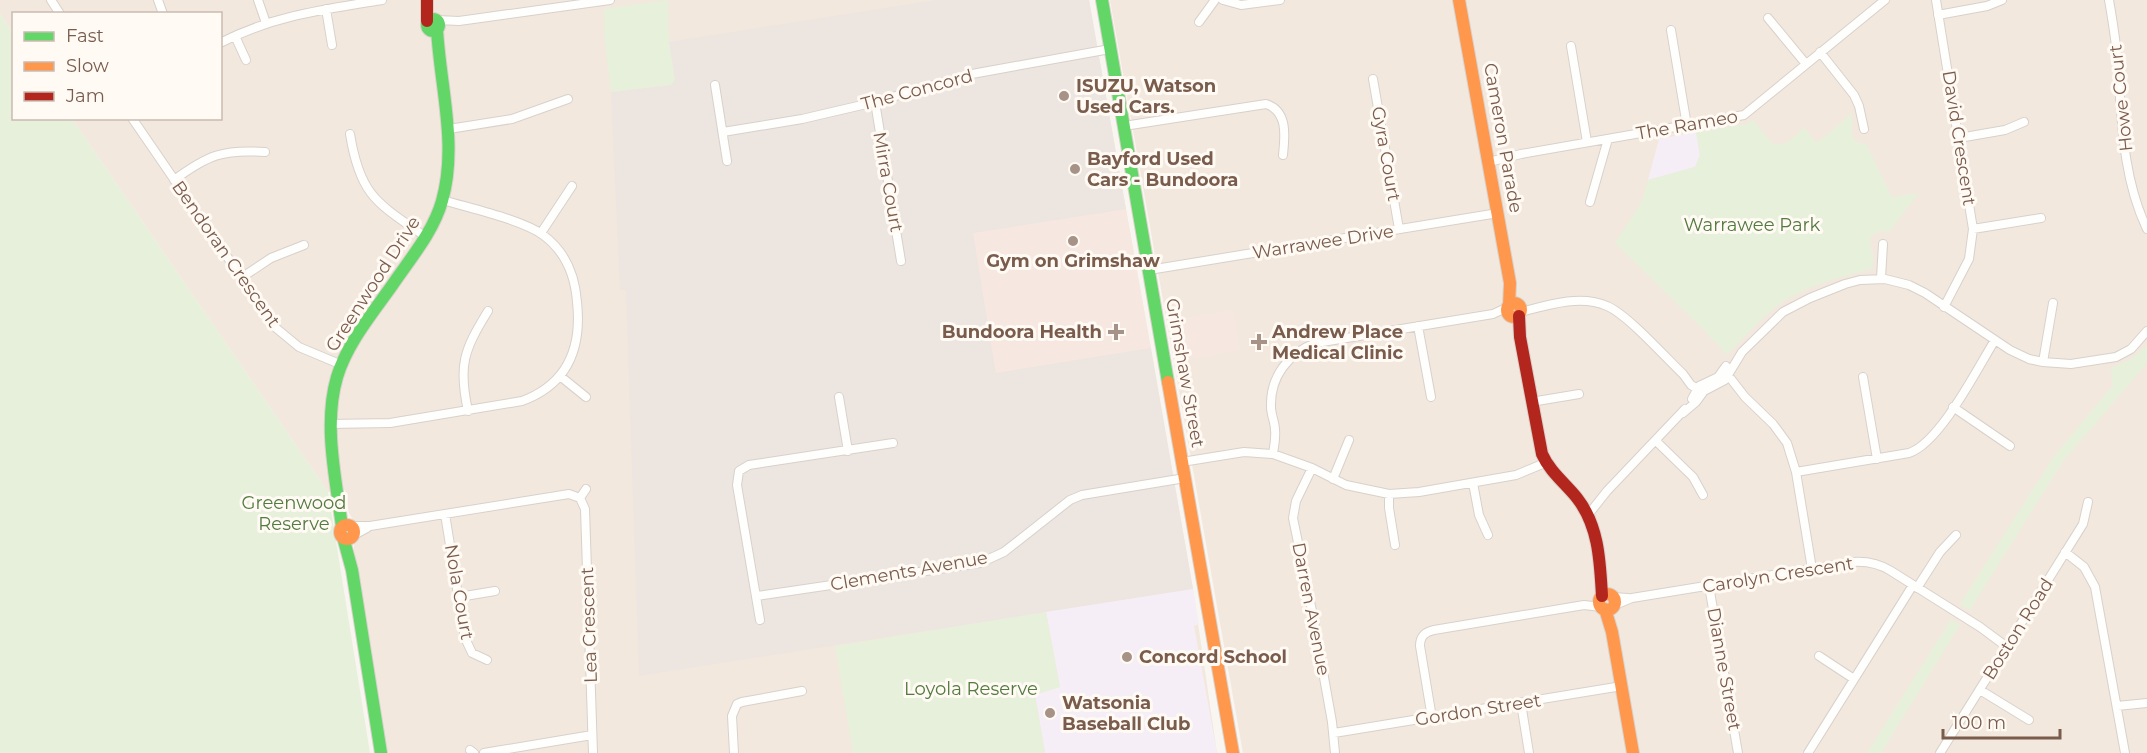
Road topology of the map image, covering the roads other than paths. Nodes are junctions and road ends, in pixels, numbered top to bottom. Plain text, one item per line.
1 (258, 0) edge
2 (382, 0) edge
3 (428, 0) edge
4 (610, 0) edge
5 (1102, 0) edge
6 (1215, 0) edge
7 (1223, 0) edge
8 (1280, 0) edge
9 (1459, 0) edge
10 (1885, 0) edge
11 (1936, 0) edge
12 (2002, 0) edge
13 (2109, 0) edge
14 (326, 9) junction
15 (1938, 15) junction
16 (1768, 18) dead end
17 (1199, 22) dead end
18 (266, 23) junction
19 (434, 25) junction
20 (1671, 30) dead end
21 (235, 36) junction
22 (222, 41) edge
23 (332, 45) dead end
24 (1571, 46) dead end
25 (1110, 49) junction
26 (1820, 52) junction
27 (246, 60) dead end
28 (1806, 64) junction
29 (1373, 79) dead end
30 (715, 85) dead end
31 (568, 99) dead end
32 (875, 102) junction
33 (133, 120) edge
34 (2024, 122) dead end
35 (1124, 126) junction
36 (1687, 126) junction
37 (449, 129) junction
38 (1864, 129) dead end
39 (723, 132) junction
40 (350, 134) dead end
41 (1959, 138) junction
42 (1608, 139) junction
43 (1587, 142) junction
44 (265, 152) dead end
45 (1283, 155) dead end
46 (1488, 160) junction
47 (727, 161) dead end
48 (174, 180) junction
49 (572, 186) dead end
50 (443, 200) junction
51 (1590, 202) dead end
52 (1498, 213) junction
53 (2041, 218) dead end
54 (1399, 229) junction
55 (1973, 229) junction
56 (2147, 229) edge
57 (541, 233) junction
58 (426, 237) junction
59 (1884, 244) dead end
60 (304, 245) dead end
61 (902, 261) dead end
62 (1149, 270) junction
63 (241, 278) junction
64 (1881, 278) junction
65 (2053, 303) dead end
66 (1942, 305) junction
67 (1515, 310) junction
68 (488, 311) dead end
69 (1418, 326) junction
70 (2147, 331) edge
71 (1997, 342) junction
72 (2043, 362) junction
73 (342, 365) junction
74 (560, 376) junction
75 (1725, 377) junction
76 (1863, 377) dead end
77 (1699, 389) junction
78 (1579, 394) dead end
79 (585, 396) dead end
80 (839, 397) dead end
81 (1431, 397) dead end
82 (1531, 402) junction
83 (1953, 407) junction
84 (468, 411) junction
85 (330, 424) junction
86 (1349, 441) dead end
87 (1656, 441) junction
88 (893, 443) dead end
89 (2010, 446) dead end
90 (848, 451) junction
91 (1273, 454) junction
92 (1876, 459) junction
93 (1182, 462) junction
94 (1545, 463) junction
95 (1312, 468) junction
96 (1796, 472) junction
97 (1185, 478) junction
98 (1333, 479) junction
99 (1473, 483) junction
100 (586, 489) dead end
101 (1389, 495) junction
102 (1703, 495) dead end
103 (580, 498) junction
104 (2088, 502) dead end
105 (1586, 511) junction
106 (445, 514) junction
107 (349, 531) junction
108 (1488, 535) dead end
109 (1956, 536) dead end
110 (1395, 545) dead end
111 (2064, 555) junction
112 (1812, 569) junction
113 (1709, 586) junction
114 (1915, 587) junction
115 (495, 591) dead end
116 (757, 596) junction
117 (459, 597) junction
118 (1607, 602) junction
119 (760, 620) dead end
120 (2008, 645) junction
121 (1819, 656) dead end
122 (487, 660) dead end
123 (1854, 679) junction
124 (1622, 686) junction
125 (1980, 690) junction
126 (802, 692) dead end
127 (1521, 703) junction
128 (2147, 704) edge
129 (2117, 709) junction
130 (1432, 717) junction
131 (2029, 720) dead end
132 (1334, 733) junction
133 (592, 735) junction
134 (381, 753) edge
135 (484, 753) edge
136 (593, 753) edge
137 (734, 753) edge
138 (1233, 753) edge
139 (1335, 753) edge
140 (1530, 753) edge
141 (1633, 753) edge
142 (1738, 753) edge
143 (1808, 753) edge
144 (1940, 753) edge
145 (2125, 753) edge

1 - 18 street
2 - 14 street
3 - 19 street, Greenwood Drive
4 - 19 street
5 - 25 street, Grimshaw Street
6 - 17 street
7 - 8 street
9 - 46 street, Cameron Parade
10 - 26 street, The Rameo
11 - 15 street, David Crescent
12 - 15 street
13 - 56 street, Howe Court
14 - 18 street
14 - 23 street
15 - 41 street, David Crescent
16 - 28 street
18 - 21 street
19 - 37 street, Greenwood Drive
20 - 36 street
21 - 22 street
21 - 27 street
24 - 43 street
25 - 32 street, The Concord
25 - 35 street, Grimshaw Street
26 - 28 street, The Rameo
26 - 38 street
28 - 36 street, The Rameo
29 - 54 street, Gyra Court
30 - 39 street
31 - 37 street
32 - 39 street, The Concord
32 - 61 street, Mirra Court
33 - 48 street, Bendoran Crescent
34 - 41 street
35 - 45 street
35 - 62 street, Grimshaw Street
36 - 42 street, The Rameo
37 - 50 street, Greenwood Drive
39 - 47 street
40 - 58 street
41 - 55 street, David Crescent
42 - 43 street, The Rameo
42 - 51 street
43 - 46 street, The Rameo
44 - 48 street
46 - 52 street, Cameron Parade
48 - 63 street, Bendoran Crescent
49 - 57 street
50 - 57 street
50 - 58 street, Greenwood Drive
52 - 54 street, Warrawee Drive
52 - 67 street, Cameron Parade
53 - 55 street
54 - 62 street, Warrawee Drive
55 - 66 street, David Crescent
57 - 74 street
58 - 73 street, Greenwood Drive
59 - 64 street
60 - 63 street
62 - 93 street, Grimshaw Street
63 - 73 street, Bendoran Crescent
64 - 66 street
64 - 75 street
65 - 72 street
66 - 71 street
67 - 69 street
67 - 77 street
67 - 82 street, Cameron Parade
68 - 84 street
69 - 81 street
69 - 91 street
70 - 72 street
71 - 72 street
71 - 83 street
73 - 85 street, Greenwood Drive
74 - 79 street
74 - 84 street
75 - 77 street
75 - 96 street
76 - 92 street
77 - 87 street
78 - 82 street
80 - 90 street
82 - 94 street, Cameron Parade
83 - 89 street
83 - 92 street
84 - 85 street
85 - 107 street, Greenwood Drive
86 - 98 street
87 - 102 street
87 - 105 street
88 - 90 street
90 - 116 street
91 - 93 street
91 - 95 street
92 - 96 street
93 - 97 street, Grimshaw Street
94 - 99 street
94 - 105 street, Cameron Parade
95 - 98 street
95 - 132 street, Darren Avenue
96 - 112 street
97 - 116 street, Clements Avenue
97 - 138 street, Grimshaw Street
98 - 101 street
99 - 101 street
99 - 108 street
100 - 103 street
101 - 110 street
103 - 106 street
103 - 133 street, Lea Crescent
104 - 111 street, Boston Road
105 - 118 street, Cameron Parade
106 - 107 street
106 - 117 street, Nola Court
107 - 134 street, Greenwood Drive
109 - 114 street
111 - 120 street, Boston Road
111 - 129 street
112 - 113 street, Carolyn Crescent
112 - 114 street, Carolyn Crescent
113 - 118 street, Carolyn Crescent
113 - 142 street, Dianne Street
114 - 120 street, Carolyn Crescent
114 - 123 street
115 - 117 street
116 - 119 street
117 - 122 street, Nola Court
118 - 124 street, Cameron Parade
118 - 130 street, Carolyn Crescent
120 - 125 street, Boston Road
121 - 123 street
123 - 143 street
124 - 127 street, Gordon Street
124 - 141 street, Cameron Parade
125 - 131 street
125 - 144 street, Boston Road
126 - 137 street
127 - 130 street, Gordon Street
127 - 140 street
128 - 129 street
129 - 145 street
130 - 132 street, Gordon Street
132 - 139 street, Darren Avenue
133 - 135 street
133 - 136 street, Lea Crescent

